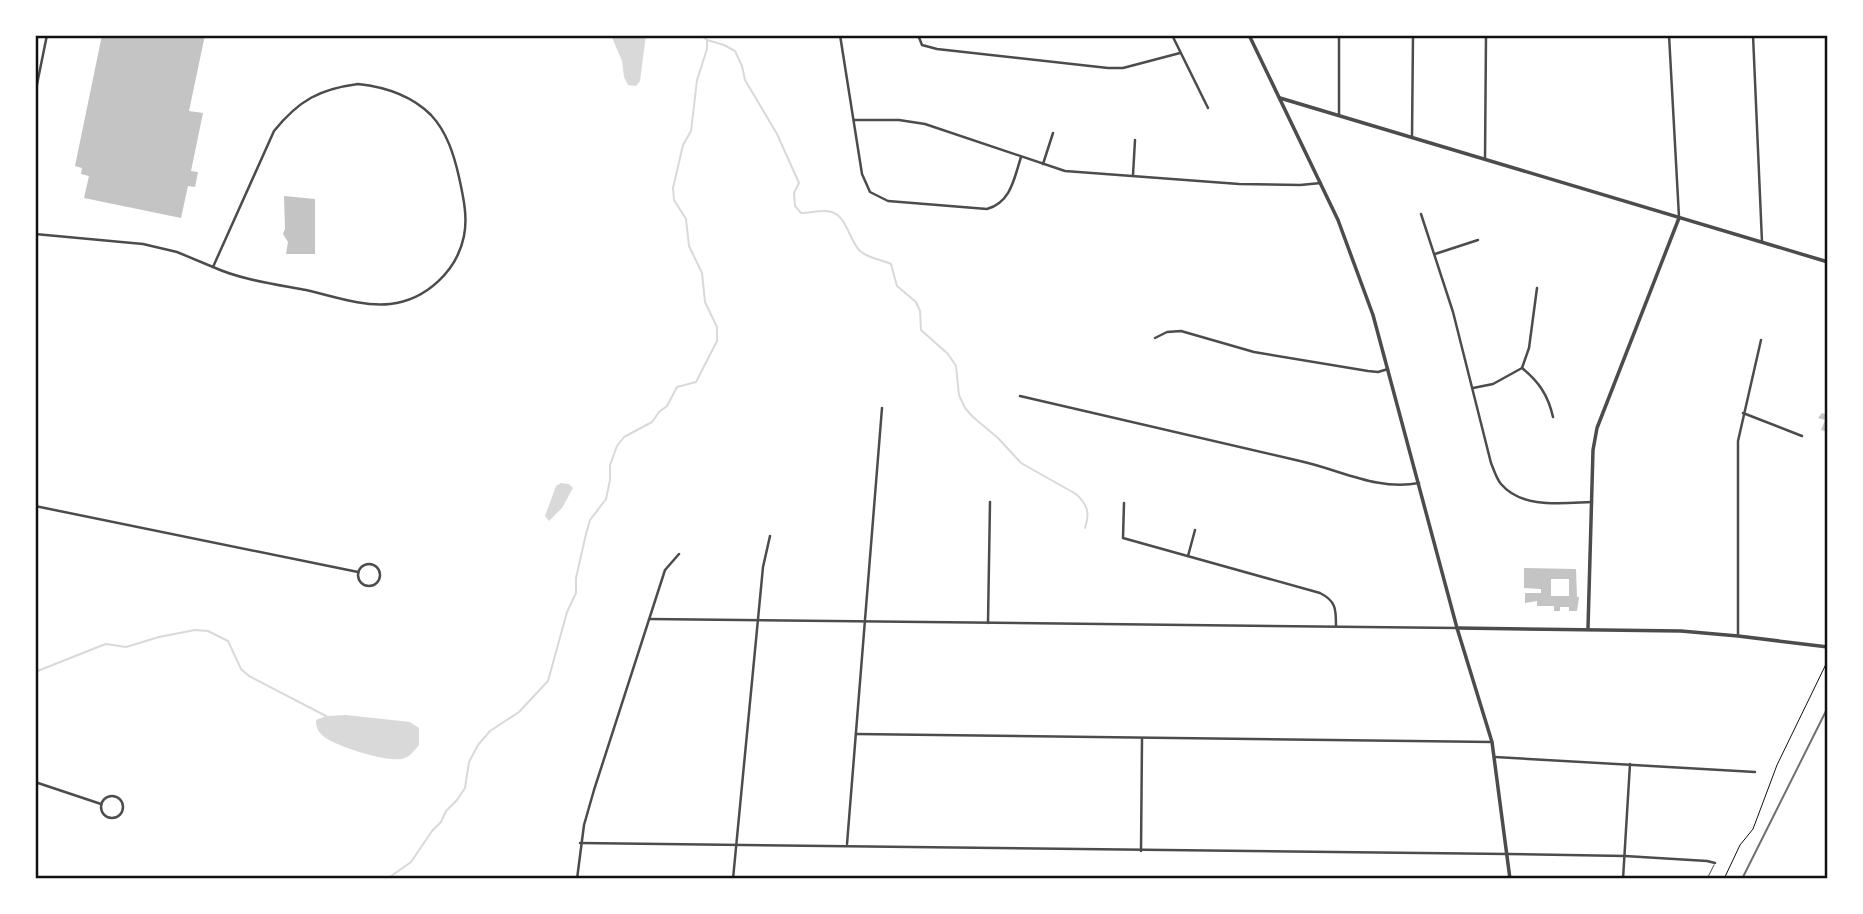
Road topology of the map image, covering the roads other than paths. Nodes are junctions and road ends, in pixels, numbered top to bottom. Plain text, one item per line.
1 (47, 35) edge
2 (840, 35) edge
3 (918, 35) edge
4 (1172, 35) edge
5 (1249, 35) edge
6 (1339, 35) edge
7 (1413, 35) edge
8 (1486, 35) edge
9 (1669, 35) edge
10 (1753, 35) edge
11 (1180, 53) junction
12 (35, 94) edge
13 (1280, 99) junction
14 (1208, 108) dead end
15 (1339, 115) junction
16 (854, 120) junction
17 (1053, 133) dead end
18 (1412, 137) junction
19 (1135, 140) dead end
20 (1021, 158) junction
21 (1485, 159) junction
22 (1043, 164) junction
23 (1133, 175) junction
24 (1321, 183) junction
25 (1421, 214) dead end
26 (1679, 218) junction
27 (35, 234) edge
28 (1478, 240) dead end
29 (1762, 242) junction
30 (1435, 254) junction
31 (1828, 262) edge
32 (213, 267) junction
33 (1537, 289) dead end
34 (1155, 338) dead end
35 (1760, 340) dead end
36 (1522, 368) junction
37 (1388, 369) junction
38 (1473, 388) junction
39 (1020, 396) dead end
40 (882, 408) dead end
41 (1744, 414) junction
42 (1552, 416) dead end
43 (1802, 436) dead end
44 (1419, 483) junction
45 (990, 502) dead end
46 (1592, 502) junction
47 (1124, 503) dead end
48 (35, 506) edge
49 (1195, 530) dead end
50 (770, 536) dead end
51 (679, 554) dead end
52 (1188, 556) junction
53 (358, 572) junction
54 (649, 619) junction
55 (758, 621) junction
56 (865, 621) junction
57 (988, 623) junction
58 (1336, 627) junction
59 (1458, 628) junction
60 (1588, 628) junction
61 (1738, 636) junction
62 (1828, 647) edge
63 (856, 734) junction
64 (1142, 738) junction
65 (1492, 742) junction
66 (1495, 757) junction
67 (1630, 764) junction
68 (1755, 772) dead end
69 (35, 782) edge
70 (101, 804) junction
71 (580, 843) junction
72 (737, 845) junction
73 (847, 846) junction
74 (1141, 851) junction
75 (1507, 854) junction
76 (1625, 856) junction
77 (1716, 863) joint
78 (577, 879) edge
79 (733, 879) edge
80 (1510, 879) edge
81 (1623, 879) edge
82 (1707, 879) edge

1 - 12 street
2 - 16 street
3 - 11 street
4 - 11 street
5 - 13 street
6 - 15 street
7 - 18 street
8 - 21 street
9 - 26 street
10 - 29 street
11 - 14 street
13 - 15 street
13 - 24 street
15 - 18 street
16 - 20 street
16 - 20 street
17 - 22 street
18 - 21 street
19 - 23 street
20 - 22 street
21 - 26 street
22 - 23 street
23 - 24 street
24 - 37 street
25 - 30 street
26 - 29 street
26 - 46 street
27 - 32 street
28 - 30 street
29 - 31 street
30 - 38 street
32 - 32 street
33 - 36 street
34 - 37 street
35 - 41 street
36 - 38 street
36 - 42 street
37 - 44 street
38 - 46 street
39 - 44 street
40 - 56 street
41 - 43 street
41 - 61 street
44 - 59 street
45 - 57 street
46 - 60 street
47 - 52 street
48 - 53 street
49 - 52 street
50 - 55 street
51 - 54 street
52 - 58 street
53 - 53 street
54 - 55 street
54 - 71 street
55 - 56 street
55 - 72 street
56 - 57 street
56 - 63 street
57 - 58 street
58 - 59 street
59 - 60 street
59 - 65 street
60 - 61 street
61 - 62 street
63 - 64 street
63 - 73 street
64 - 65 street
64 - 74 street
65 - 66 street
66 - 67 street
66 - 75 street
67 - 68 street
67 - 76 street
69 - 70 street
70 - 70 street
71 - 72 street
71 - 78 street
72 - 73 street
72 - 79 street
73 - 74 street
74 - 75 street
75 - 76 street
75 - 80 street
76 - 77 street
76 - 81 street
77 - 82 lane

